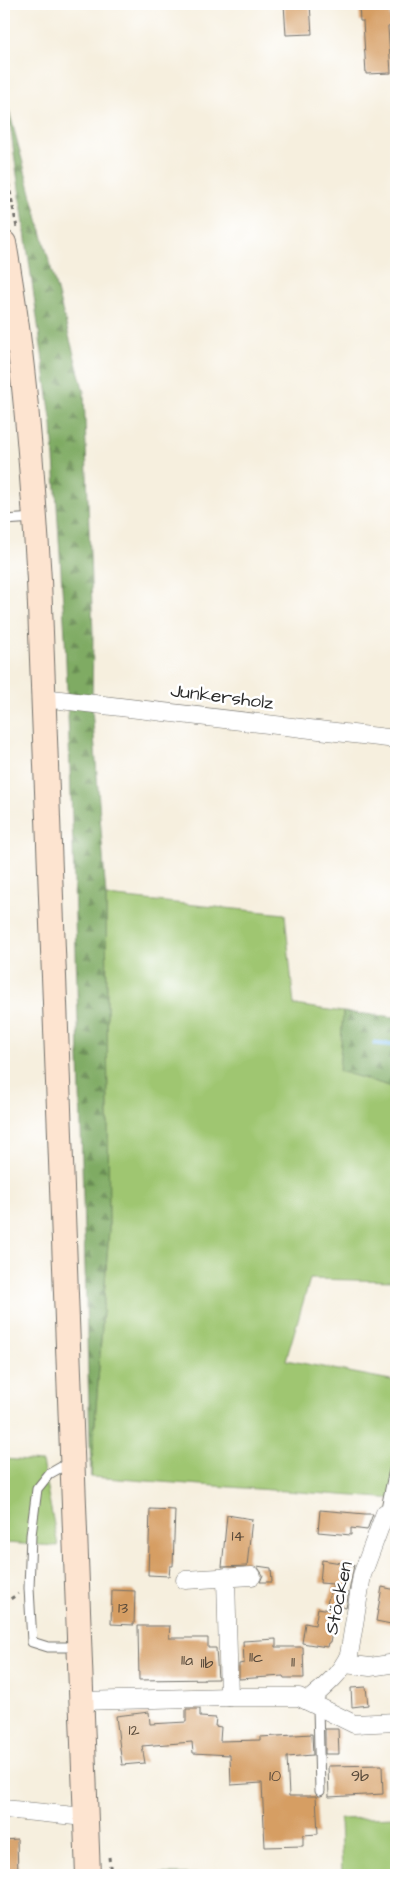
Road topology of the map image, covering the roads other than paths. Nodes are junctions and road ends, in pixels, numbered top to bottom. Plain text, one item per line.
1 (4, 243) edge
2 (35, 518) junction
3 (4, 520) edge
4 (43, 698) junction
5 (396, 739) edge
6 (396, 1460) edge
7 (73, 1461) junction
8 (385, 1513) joint
9 (252, 1576) dead end
10 (226, 1577) junction
11 (185, 1580) dead end
12 (79, 1647) junction
13 (396, 1663) edge
14 (345, 1664) junction
15 (229, 1697) junction
16 (81, 1701) junction
17 (313, 1704) junction
18 (396, 1722) edge
19 (320, 1791) dead end
20 (4, 1809) edge
21 (85, 1817) junction
22 (88, 1875) edge

1 - 2 main road
2 - 3 lane
2 - 4 main road
4 - 5 street, Junkersholz
4 - 7 main road
6 - 8 lane
7 - 12 main road
7 - 12 lane
8 - 14 street, Stöcken
9 - 10 street
10 - 11 street
10 - 15 street
12 - 16 main road
13 - 14 street, Stöcken
14 - 17 street, Stöcken
15 - 16 street
15 - 17 street
16 - 21 main road
17 - 18 street
17 - 19 lane
20 - 21 street
21 - 22 main road

